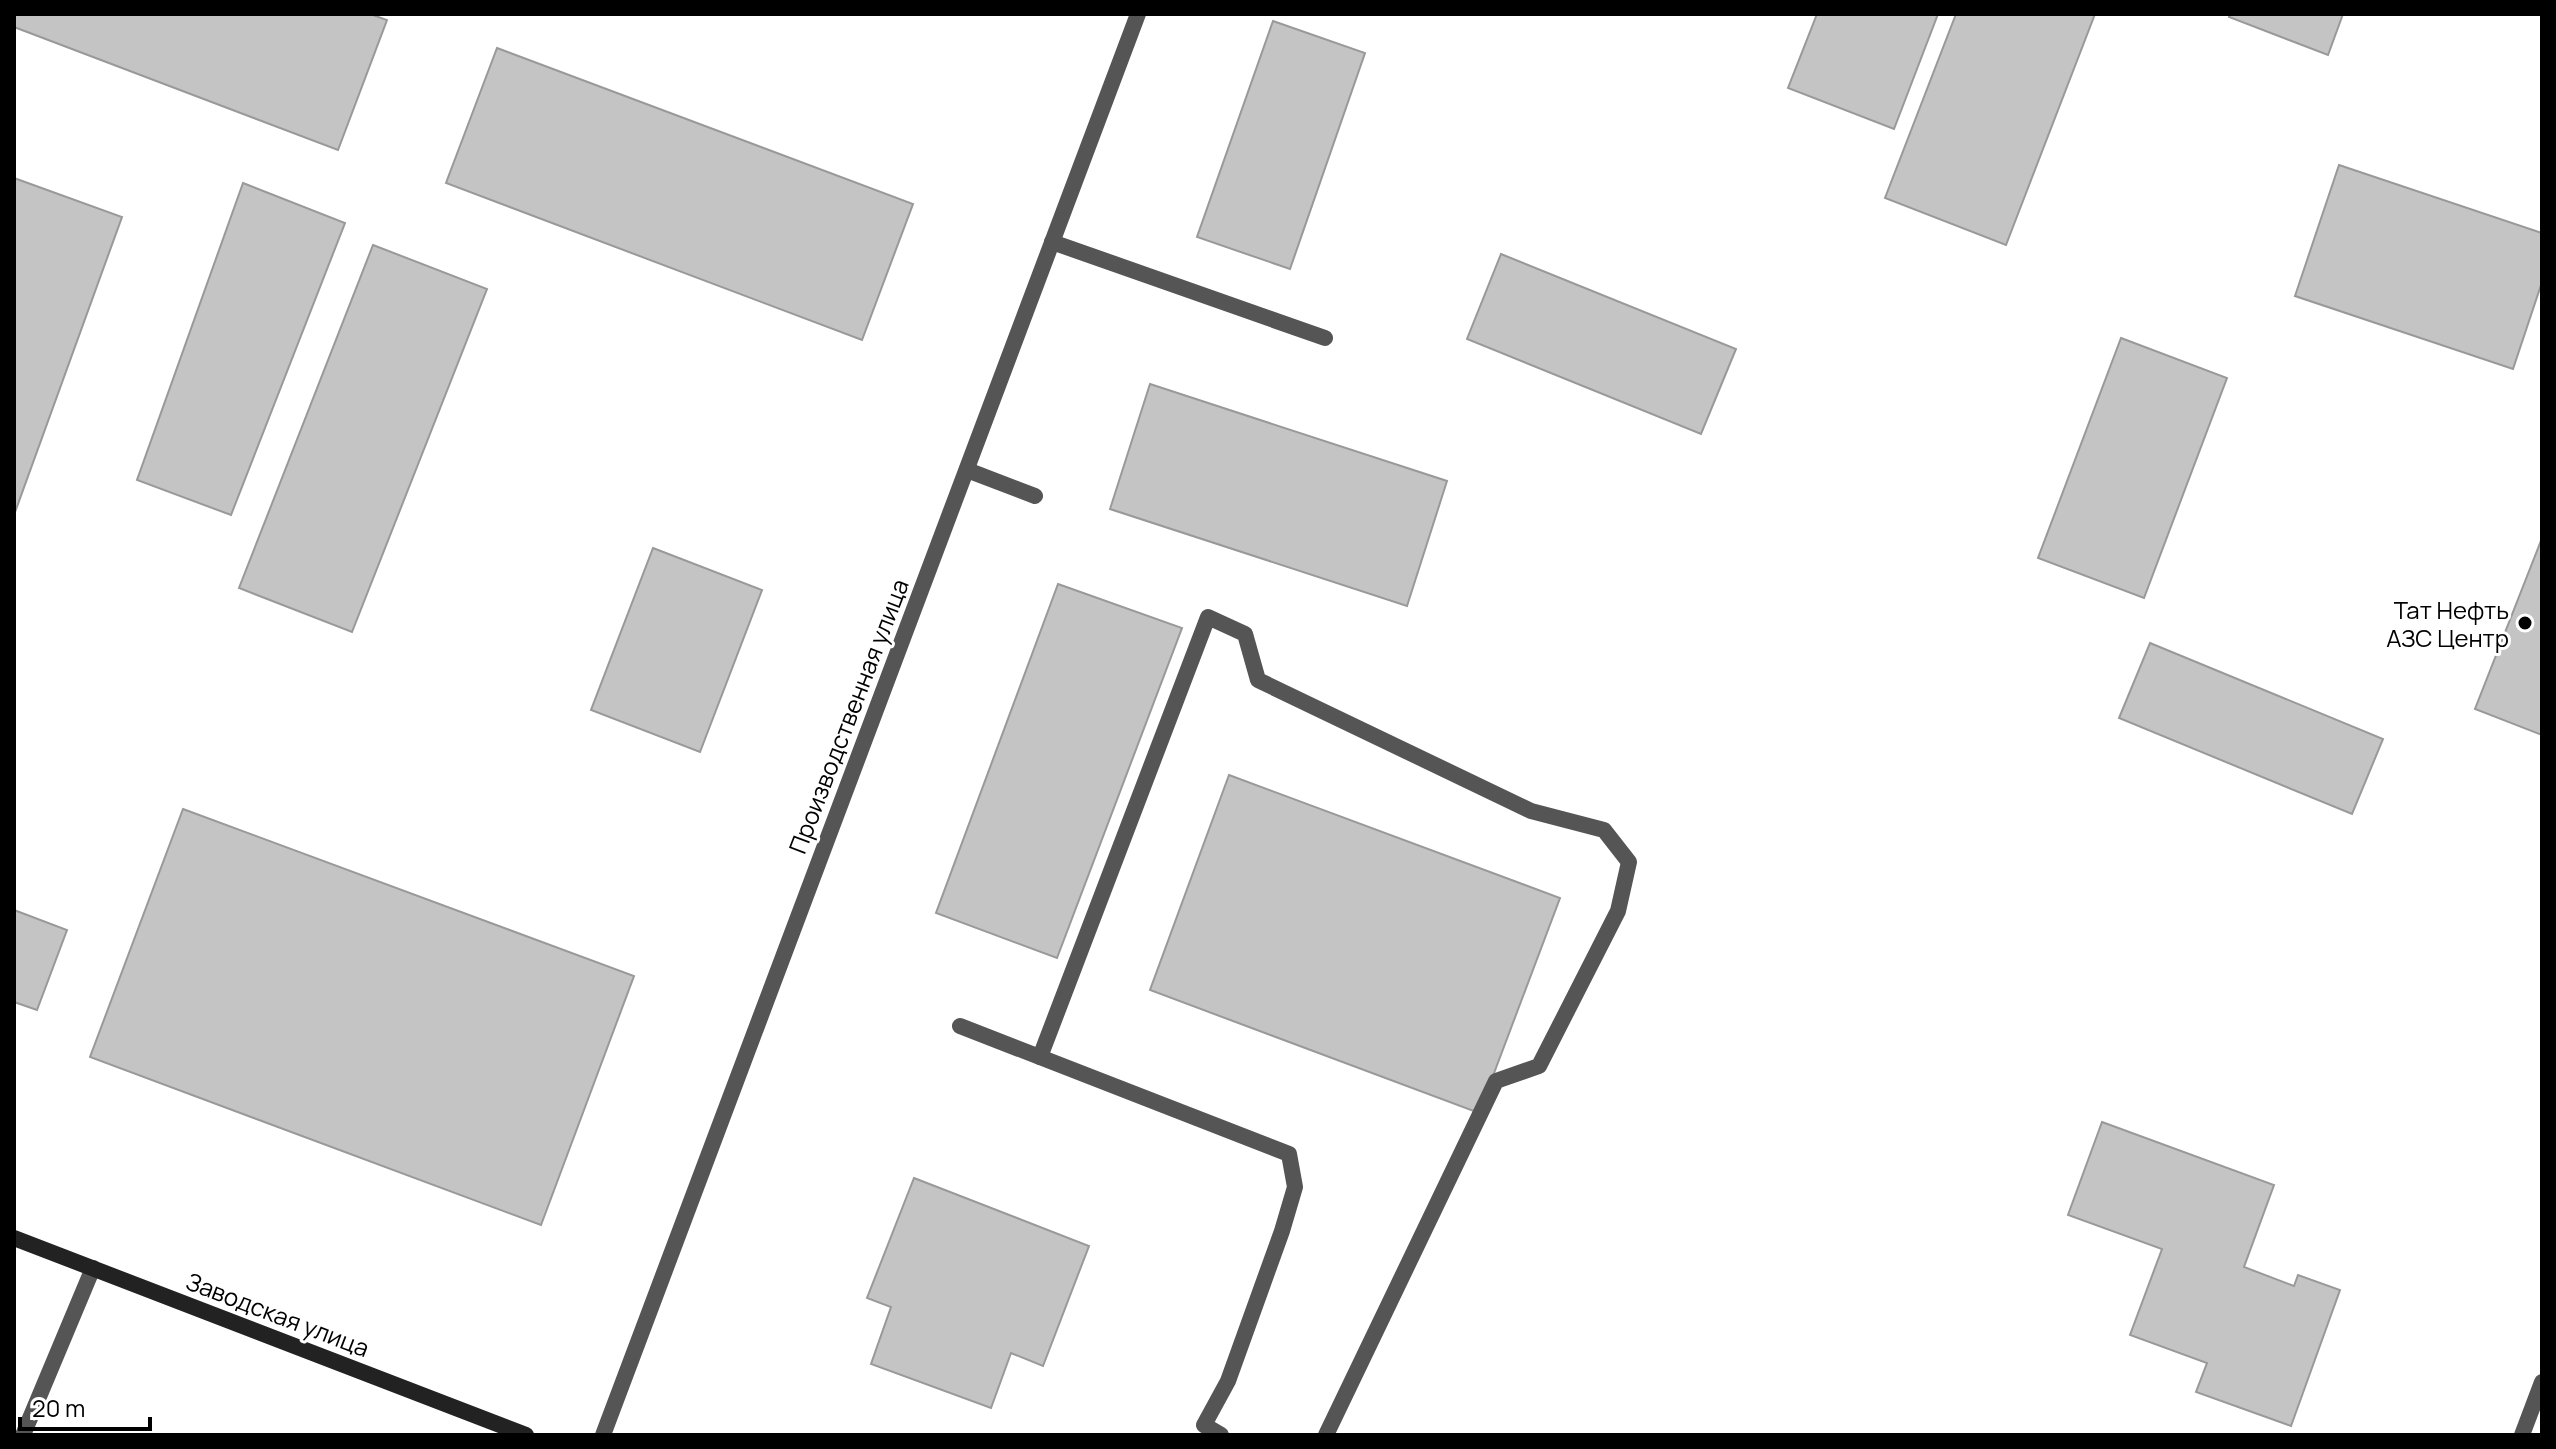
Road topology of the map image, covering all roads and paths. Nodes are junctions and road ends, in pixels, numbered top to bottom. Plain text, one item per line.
1 (1138, 14) edge
2 (1052, 242) junction
3 (1325, 338) dead end
4 (967, 470) junction
5 (1035, 496) dead end
6 (960, 1026) dead end
7 (1040, 1057) junction
8 (14, 1238) edge
9 (93, 1268) junction
10 (2542, 1382) edge
11 (23, 1435) edge
12 (526, 1435) edge
13 (603, 1435) edge
14 (1221, 1435) edge
15 (1326, 1435) edge
16 (2522, 1435) edge

1 - 2 street, Производственная улица
2 - 3 street
2 - 4 street, Производственная улица
4 - 5 street
4 - 13 street, Производственная улица
6 - 7 street
7 - 14 street
7 - 15 street
8 - 9 street, Заводская улица
9 - 11 street
9 - 12 street, Заводская улица
10 - 16 street

